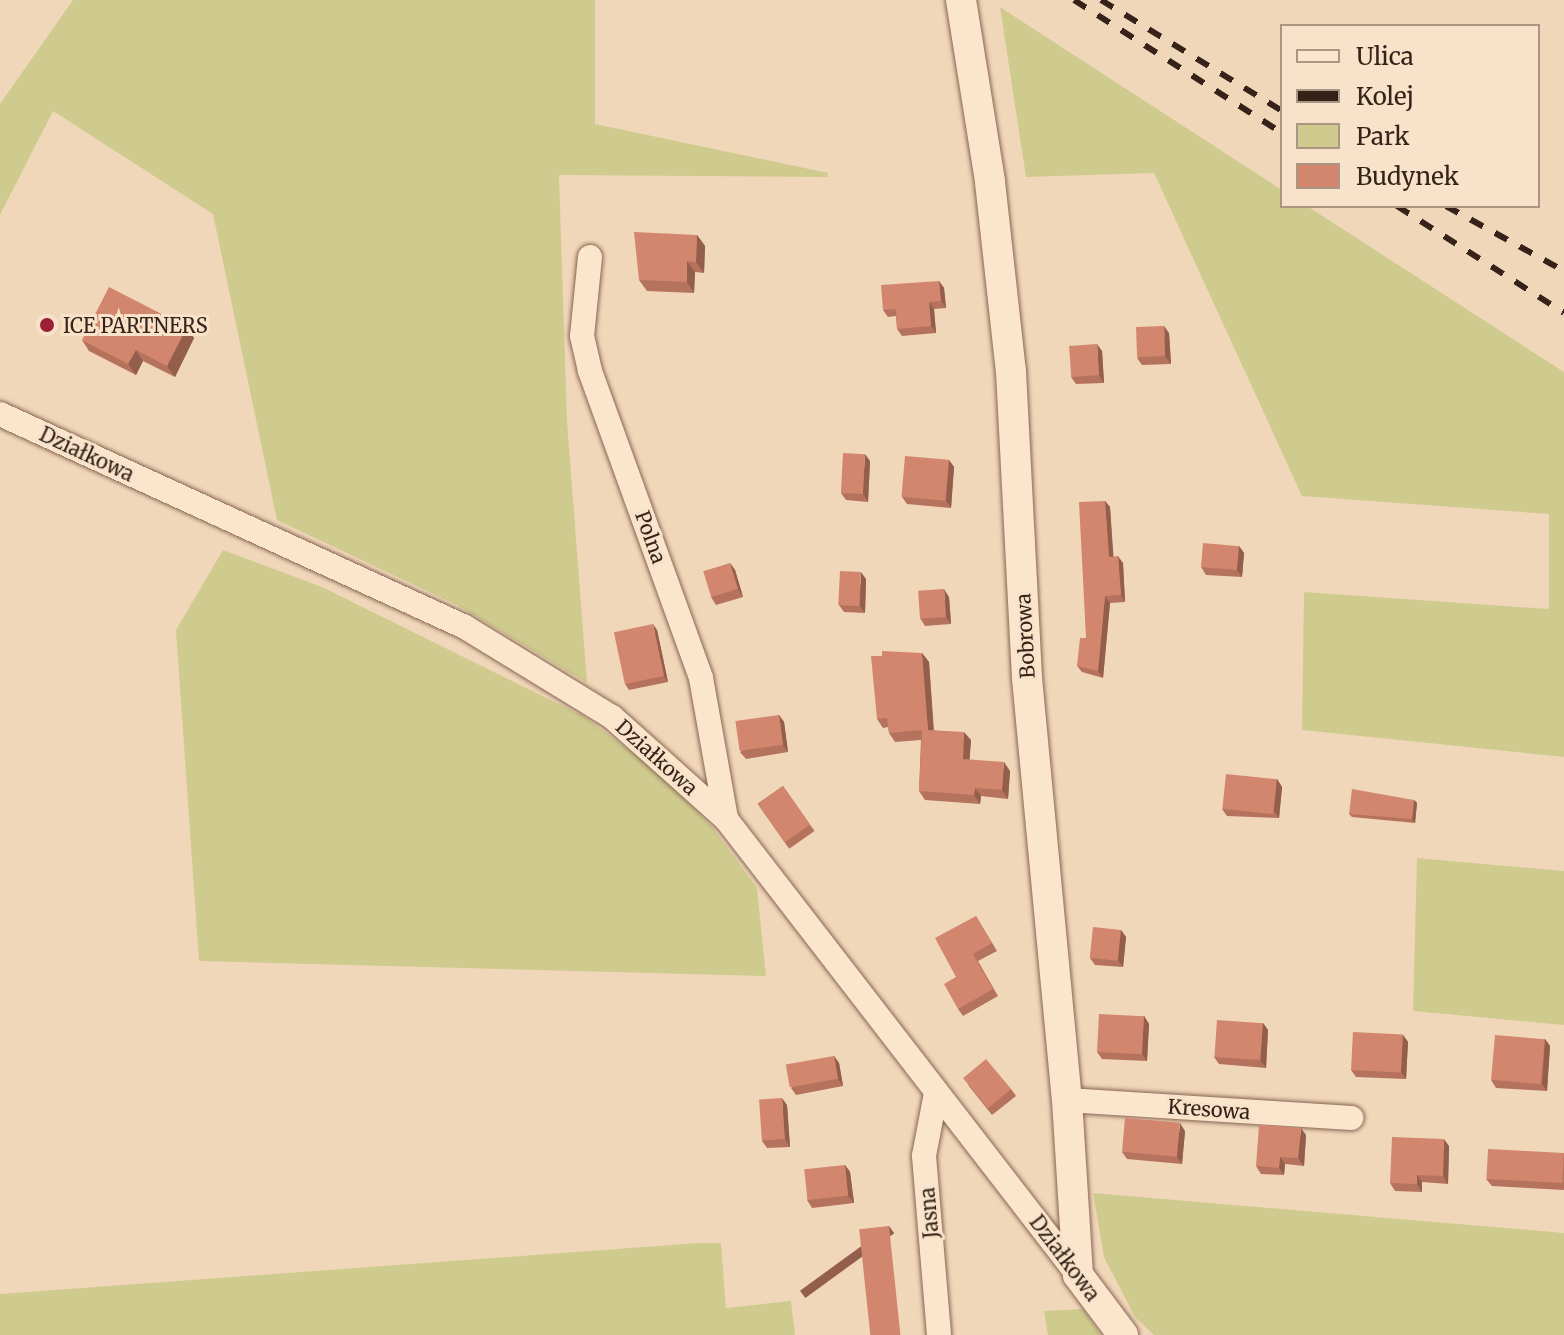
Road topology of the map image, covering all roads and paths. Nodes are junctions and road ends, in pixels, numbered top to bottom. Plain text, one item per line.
1 (961, 0) edge
2 (590, 257) dead end
3 (0, 414) edge
4 (726, 819) junction
5 (936, 1093) junction
6 (1067, 1100) junction
7 (1351, 1118) dead end
8 (1078, 1275) junction
9 (939, 1335) edge
10 (1123, 1335) edge

1 - 6 street, Bobrowa
2 - 4 street, Polna
3 - 4 street, Działkowa
4 - 5 street, Działkowa
5 - 8 street, Działkowa
5 - 9 street, Jasna
6 - 7 street, Kresowa
6 - 8 street, Bobrowa
8 - 10 street, Działkowa

